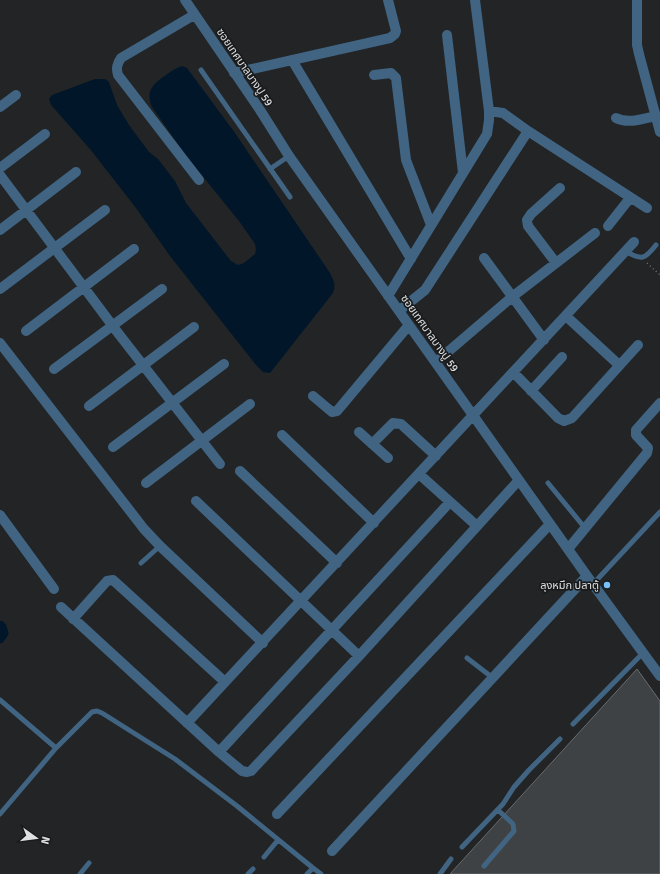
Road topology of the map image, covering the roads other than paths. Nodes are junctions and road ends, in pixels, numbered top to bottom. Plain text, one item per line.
1 (185, 0) edge
2 (388, 0) edge
3 (475, 0) edge
4 (636, 0) edge
5 (194, 15) junction
6 (447, 35) dead end
7 (292, 60) junction
8 (201, 70) dead end
9 (234, 73) junction
10 (374, 75) dead end
11 (16, 95) dead end
12 (0, 107) edge
13 (489, 111) junction
14 (656, 116) junction
15 (616, 118) dead end
16 (528, 130) junction
17 (660, 132) edge
18 (45, 134) dead end
19 (289, 156) junction
20 (0, 168) edge
21 (270, 168) junction
22 (76, 172) dead end
23 (463, 173) junction
24 (0, 174) edge
25 (200, 180) dead end
26 (560, 188) dead end
27 (290, 197) dead end
28 (630, 198) junction
29 (647, 208) dead end
30 (26, 210) junction
31 (105, 210) dead end
32 (431, 225) junction
33 (608, 226) dead end
34 (0, 230) edge
35 (595, 233) dead end
36 (634, 242) dead end
37 (656, 245) dead end
38 (55, 248) junction
39 (134, 249) dead end
40 (625, 251) junction
41 (484, 258) dead end
42 (411, 259) junction
43 (556, 263) junction
44 (84, 287) junction
45 (0, 289) edge
46 (162, 289) dead end
47 (388, 296) junction
48 (512, 297) junction
49 (400, 310) junction
50 (566, 316) junction
51 (114, 325) junction
52 (409, 325) junction
53 (194, 327) dead end
54 (26, 332) dead end
55 (544, 340) junction
56 (0, 343) edge
57 (638, 345) dead end
58 (562, 357) dead end
59 (436, 362) junction
60 (143, 364) junction
61 (224, 364) dead end
62 (619, 365) junction
63 (54, 370) dead end
64 (514, 373) junction
65 (531, 391) junction
66 (313, 396) dead end
67 (172, 403) junction
68 (660, 403) edge
69 (250, 404) dead end
70 (89, 406) dead end
71 (474, 416) junction
72 (359, 432) dead end
73 (282, 435) dead end
74 (202, 441) junction
75 (372, 444) junction
76 (113, 447) dead end
77 (436, 456) junction
78 (388, 458) dead end
79 (220, 464) dead end
80 (240, 471) dead end
81 (419, 474) junction
82 (519, 480) junction
83 (146, 483) dead end
84 (548, 483) dead end
85 (196, 501) dead end
86 (450, 502) junction
87 (660, 512) edge
88 (0, 515) edge
89 (374, 523) junction
90 (550, 524) junction
91 (477, 526) junction
92 (585, 528) junction
93 (160, 546) junction
94 (568, 549) junction
95 (337, 562) junction
96 (142, 563) dead end
97 (590, 580) junction
98 (54, 589) dead end
99 (301, 600) junction
100 (61, 607) dead end
101 (73, 619) junction
102 (332, 630) junction
103 (263, 643) junction
104 (643, 653) junction
105 (360, 656) junction
106 (467, 658) dead end
107 (660, 676) edge
108 (492, 678) junction
109 (225, 682) junction
110 (0, 700) edge
111 (187, 723) junction
112 (573, 724) dead end
113 (560, 739) dead end
114 (56, 748) junction
115 (219, 752) junction
116 (498, 810) junction
117 (0, 814) edge
118 (277, 814) dead end
119 (278, 840) junction
120 (462, 847) dead end
121 (332, 851) dead end
122 (264, 857) dead end
123 (452, 859) dead end
124 (89, 863) dead end
125 (484, 866) dead end
126 (312, 868) junction
127 (253, 869) dead end
128 (80, 874) edge
129 (248, 874) edge
130 (307, 874) edge
131 (321, 874) edge
132 (440, 874) edge

1 - 5 street, ซอยเทศบาลบางปู 59
2 - 7 street
3 - 13 street
4 - 14 street
5 - 9 street, ซอยเทศบาลบางปู 59
5 - 25 street
6 - 23 street
7 - 9 street
7 - 42 street
8 - 21 lane
9 - 19 street, ซอยเทศบาลบางปู 59
10 - 32 street
11 - 12 street
13 - 16 street
13 - 23 street
14 - 15 street
14 - 17 street
16 - 28 street
16 - 49 street
18 - 20 street
19 - 21 lane
19 - 47 street, ซอยเทศบาลบางปู 59
21 - 27 lane
22 - 30 street
23 - 32 street
24 - 30 street
26 - 43 street
28 - 29 street
28 - 33 street
30 - 34 street
30 - 38 street
31 - 38 street
32 - 42 street
35 - 43 street
36 - 40 street
37 - 40 lane
38 - 44 street
38 - 45 street
39 - 44 street
40 - 50 street
41 - 48 street
42 - 47 street
43 - 48 street
44 - 51 street
44 - 54 street
46 - 51 street
47 - 49 street, ซอยเทศบาลบางปู 59
48 - 55 street
48 - 59 street
49 - 52 street, ซอยเทศบาลบางปู 59
50 - 55 street
50 - 62 street
51 - 60 street
51 - 63 street
52 - 59 street, ซอยเทศบาลบางปู 59
52 - 66 street
53 - 60 street
55 - 64 street
56 - 93 street
57 - 62 street
58 - 65 street
59 - 71 street, ซอยเทศบาลบางปู 59
60 - 67 street
60 - 70 street
61 - 67 street
62 - 65 street
64 - 65 street
64 - 71 street
67 - 74 street
67 - 76 street
68 - 92 street
69 - 74 street
71 - 77 street
71 - 82 street, ซอยเทศบาลบางปู 59
72 - 75 street
73 - 89 street
74 - 79 street
74 - 83 street
75 - 77 street
75 - 78 street
77 - 81 street
80 - 95 street
81 - 86 street
81 - 89 street
82 - 90 street, ซอยเทศบาลบางปู 59
82 - 91 street
84 - 92 lane
85 - 99 street
86 - 91 street
86 - 102 street
87 - 97 lane
88 - 98 street
89 - 95 street
90 - 94 street, ซอยเทศบาลบางปู 59
90 - 118 street
91 - 105 street
92 - 94 street
93 - 96 lane
93 - 103 street
94 - 97 street, ซอยเทศบาลบางปู 59
95 - 99 street
97 - 104 street, ซอยเทศบาลบางปู 59
97 - 108 street
99 - 102 street
99 - 103 street
100 - 101 street
101 - 109 street
101 - 111 street
102 - 105 street
102 - 115 street
103 - 109 street
104 - 107 street, ซอยเทศบาลบางปู 59
104 - 112 lane
105 - 115 street
106 - 108 lane
108 - 121 street
109 - 111 street
110 - 114 lane
111 - 115 street
113 - 116 lane
114 - 117 lane
114 - 119 lane
116 - 120 lane
116 - 125 lane
119 - 122 lane
119 - 126 lane
123 - 132 lane
124 - 128 lane
126 - 130 lane
126 - 131 lane
127 - 129 lane

